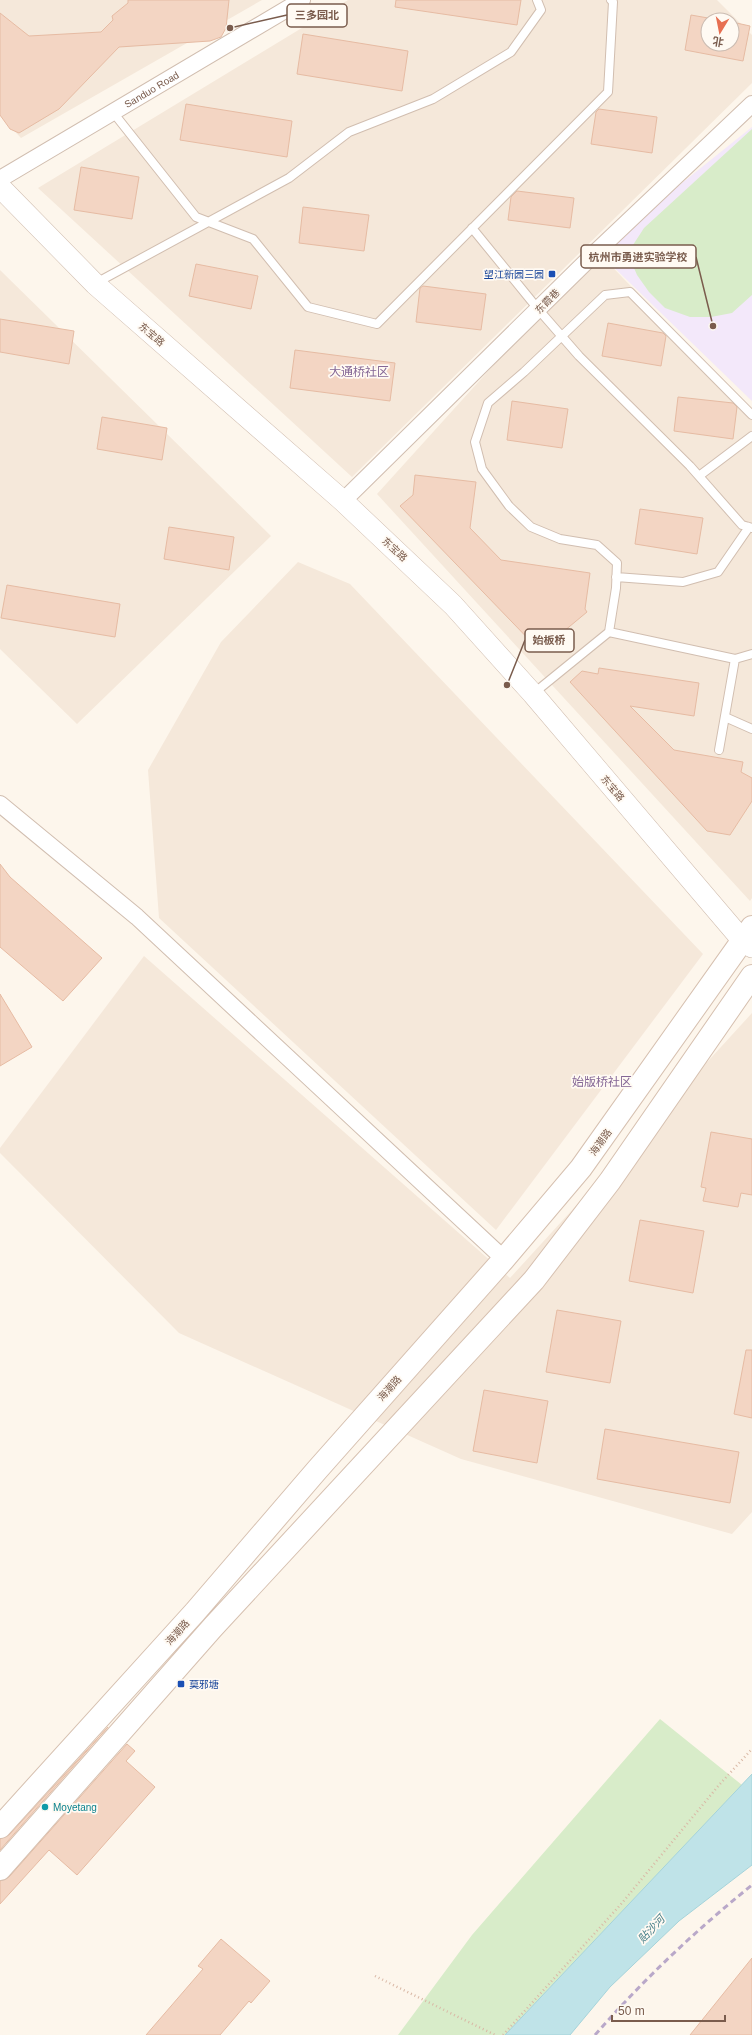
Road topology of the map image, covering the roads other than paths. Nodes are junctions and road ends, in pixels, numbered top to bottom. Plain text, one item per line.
1 (302, 0) edge
2 (537, 0) edge
3 (611, 0) edge
4 (752, 104) edge
5 (112, 111) junction
6 (0, 179) edge
7 (0, 187) edge
8 (209, 222) junction
9 (472, 228) junction
10 (95, 284) junction
11 (538, 309) junction
12 (562, 336) junction
13 (752, 415) edge
14 (752, 436) edge
15 (699, 476) junction
16 (343, 501) junction
17 (750, 527) edge
18 (616, 577) junction
19 (609, 632) junction
20 (752, 654) edge
21 (735, 659) junction
22 (533, 694) junction
23 (725, 717) junction
24 (752, 729) edge
25 (719, 750) dead end
26 (0, 804) edge
27 (749, 939) edge
28 (752, 976) edge
29 (504, 1259) junction
30 (0, 1827) edge
31 (0, 1869) edge

1 - 5 street, Sanduo Road
2 - 8 lane
3 - 9 lane
4 - 11 street, 东霞巷
5 - 6 street, Sanduo Road
5 - 8 lane
7 - 10 street, 东宝路
8 - 9 lane
8 - 10 lane
9 - 11 lane
10 - 16 street, 东宝路
11 - 12 lane
11 - 16 street, 东霞巷
12 - 13 lane
12 - 15 lane
12 - 18 lane
14 - 15 lane
15 - 17 lane
16 - 22 street, 东宝路
17 - 18 lane
18 - 19 lane
19 - 21 lane
19 - 22 lane
20 - 21 lane
21 - 23 lane
22 - 27 street, 东宝路
23 - 24 lane
23 - 25 lane
26 - 29 street
27 - 29 main road, 海潮路
28 - 31 main road
29 - 30 main road, 海潮路

